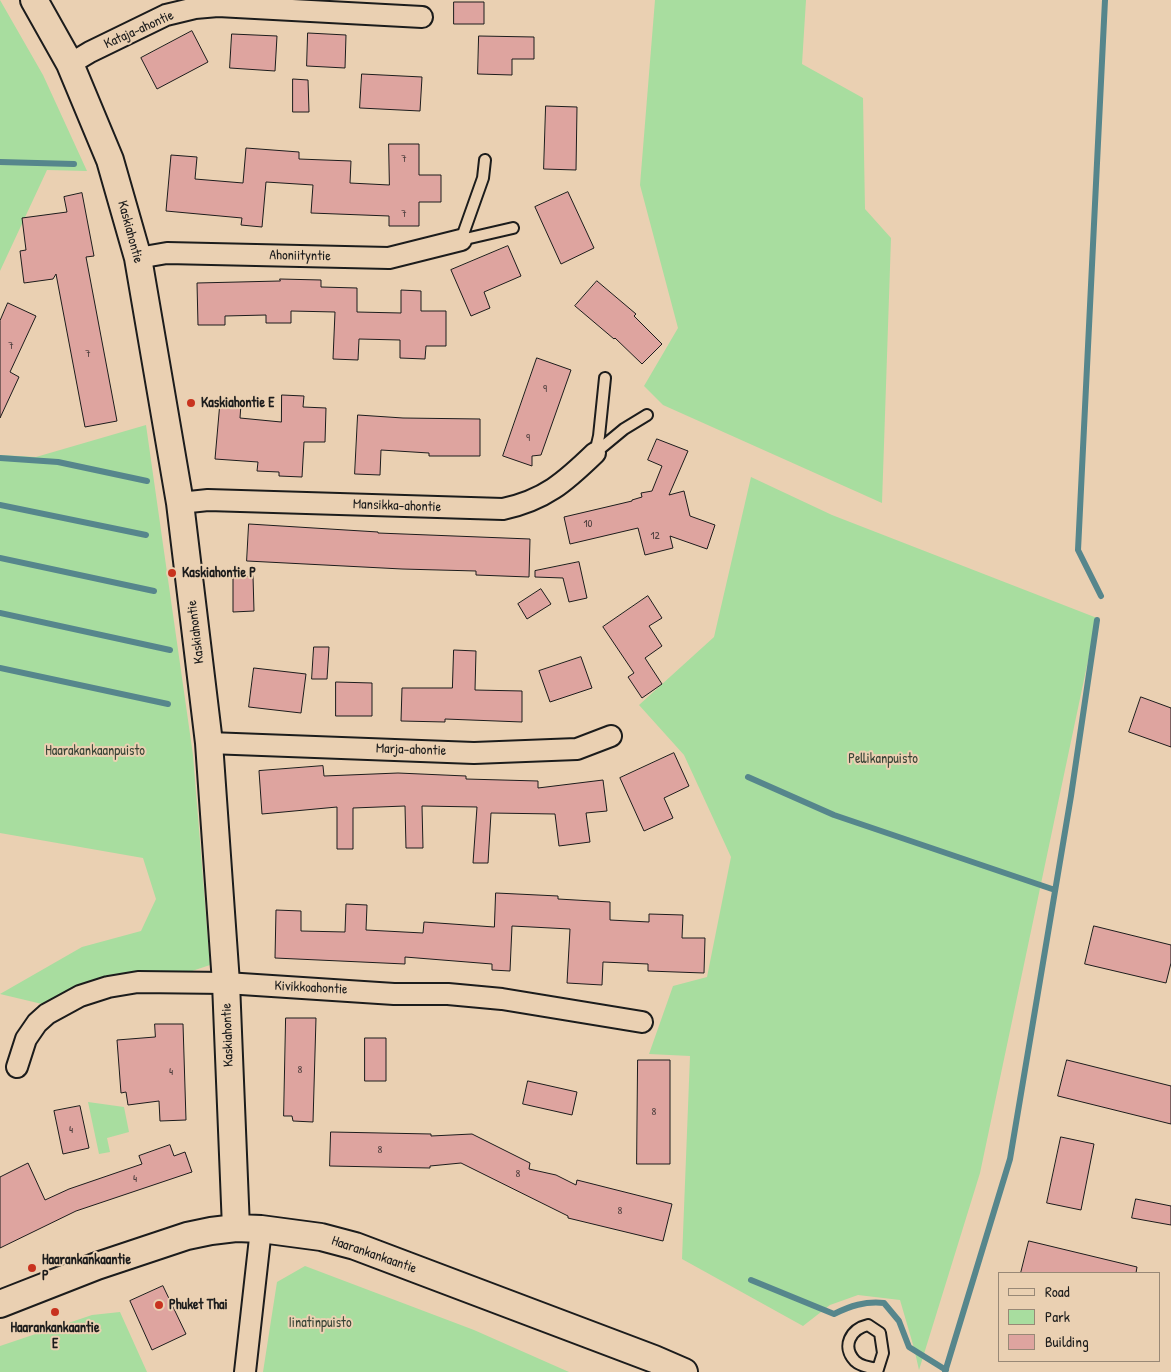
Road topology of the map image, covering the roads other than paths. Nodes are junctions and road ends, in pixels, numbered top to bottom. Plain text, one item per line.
1 (34, 0) edge
2 (422, 17) dead end
3 (70, 64) junction
4 (485, 160) dead end
5 (514, 228) dead end
6 (461, 240) junction
7 (138, 258) junction
8 (605, 378) dead end
9 (646, 415) dead end
10 (595, 453) junction
11 (180, 503) junction
12 (611, 736) dead end
13 (209, 743) junction
14 (226, 983) junction
15 (642, 1022) dead end
16 (17, 1067) dead end
17 (248, 1228) junction
18 (0, 1304) edge
19 (244, 1372) edge
20 (684, 1372) edge

1 - 3 street, Kaskiahontie
2 - 3 street, Kataja-ahontie
3 - 7 street, Kaskiahontie
4 - 6 lane
5 - 6 lane
6 - 7 street, Ahoniityntie
7 - 11 street, Kaskiahontie
8 - 10 lane
9 - 10 lane
10 - 11 street, Mansikka-ahontie
11 - 13 street, Kaskiahontie
12 - 13 street, Marja-ahontie
13 - 14 street, Kaskiahontie
14 - 15 street, Kivikkoahontie
14 - 16 street, Kivikkoahontie
14 - 17 street, Kaskiahontie
17 - 18 street, Haarankankaantie
17 - 19 street, Kaskiahontie
17 - 20 street, Haarankankaantie

